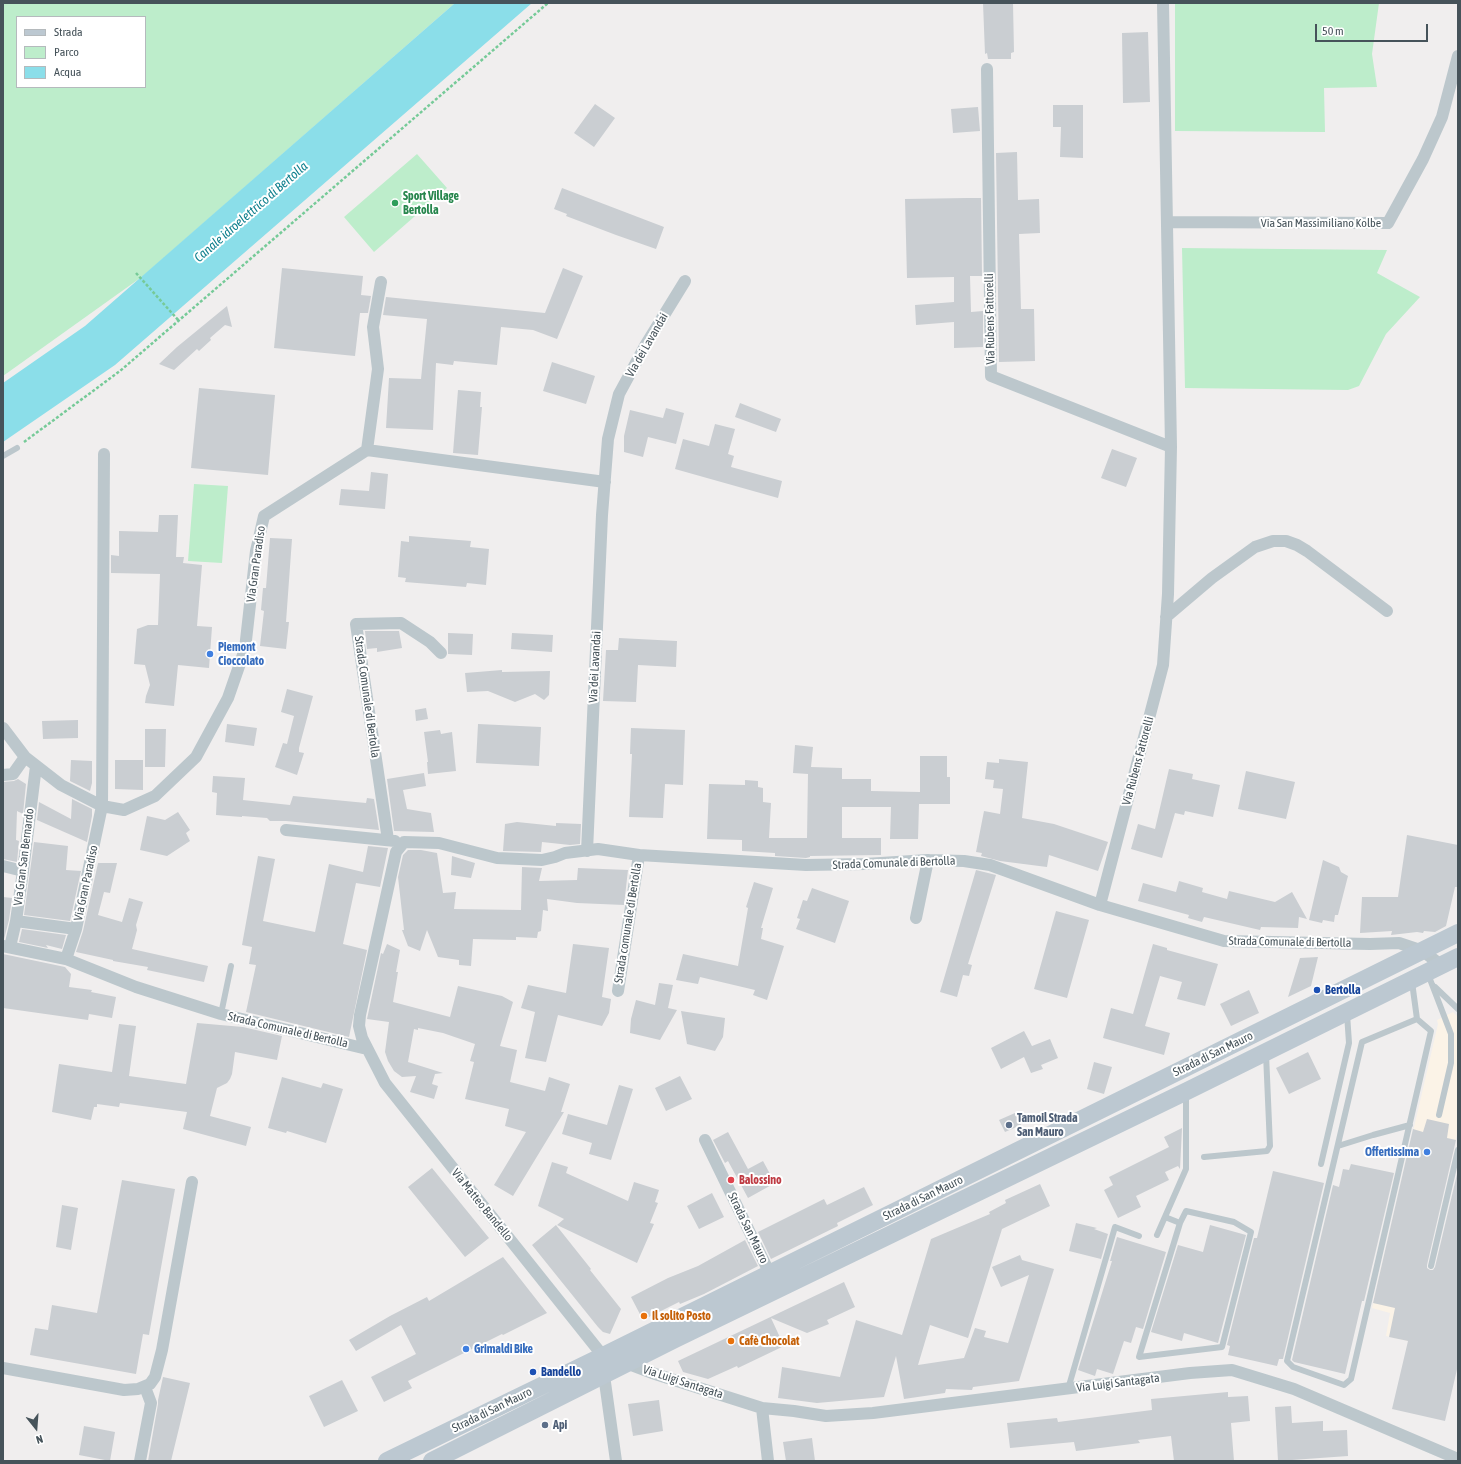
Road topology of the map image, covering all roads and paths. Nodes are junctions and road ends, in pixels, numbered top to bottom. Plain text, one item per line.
1 (548, 3) edge
2 (1163, 3) edge
3 (1458, 56) edge
4 (987, 69) dead end
5 (1167, 222) junction
6 (136, 273) dead end
7 (685, 281) dead end
8 (381, 282) dead end
9 (179, 321) junction
10 (1171, 447) junction
11 (17, 448) joint
12 (367, 450) junction
13 (104, 454) dead end
14 (3, 456) edge
15 (605, 482) junction
16 (1387, 611) dead end
17 (1166, 616) junction
18 (440, 653) dead end
19 (3, 728) edge
20 (25, 757) junction
21 (36, 766) junction
22 (3, 775) edge
23 (102, 806) junction
24 (286, 830) dead end
25 (388, 840) junction
26 (404, 842) junction
27 (587, 851) junction
28 (639, 855) junction
29 (928, 860) junction
30 (3, 866) edge
31 (23, 871) junction
32 (1100, 905) junction
33 (916, 918) dead end
34 (16, 921) junction
35 (76, 929) junction
36 (1458, 933) edge
37 (7, 946) edge
38 (1423, 951) junction
39 (1458, 957) edge
40 (66, 959) junction
41 (231, 966) dead end
42 (1429, 976) junction
43 (618, 991) dead end
44 (1458, 1009) edge
45 (1347, 1012) junction
46 (221, 1014) junction
47 (1417, 1018) junction
48 (367, 1049) junction
49 (1266, 1052) junction
50 (1186, 1091) junction
51 (1439, 1115) dead end
52 (1410, 1125) junction
53 (705, 1140) dead end
54 (1338, 1146) junction
55 (1458, 1150) edge
56 (1204, 1157) dead end
57 (1321, 1164) dead end
58 (192, 1182) dead end
59 (1165, 1217) junction
60 (1180, 1223) junction
61 (1157, 1235) dead end
62 (1139, 1236) dead end
63 (1431, 1266) dead end
64 (770, 1274) junction
65 (603, 1356) junction
66 (627, 1363) junction
67 (3, 1368) edge
68 (604, 1375) junction
69 (145, 1387) junction
70 (1068, 1389) junction
71 (762, 1408) junction
72 (1458, 1459) edge
73 (140, 1461) edge
74 (387, 1461) edge
75 (434, 1461) edge
76 (616, 1461) edge
77 (768, 1461) edge

1 - 9 path
2 - 5 street, Via Rubens Fattorelli
3 - 5 street, Via San Massimiliano Kolbe
4 - 10 street, Via Rubens Fattorelli
5 - 10 street, Via Rubens Fattorelli
6 - 9 path
7 - 15 street, Via dei Lavandai
8 - 12 street
9 - 11 path
10 - 17 street, Via Rubens Fattorelli
11 - 14 lane
12 - 15 street
12 - 23 street, Via Gran Paradiso
13 - 23 street, Via Gran Paradiso
15 - 27 street, Via dei Lavandai
16 - 17 street
17 - 32 street, Via Rubens Fattorelli
18 - 25 street, Strada Comunale di Bertolla
19 - 20 street, Via Gran Paradiso
20 - 21 street, Via Gran Paradiso
20 - 22 street
21 - 23 street, Via Gran Paradiso
21 - 31 street, Via Gran San Bernardo
23 - 35 street, Via Gran Paradiso
24 - 25 street, Strada Comunale di Bertolla
25 - 26 street, Strada Comunale di Bertolla
26 - 27 street, Strada Comunale di Bertolla
26 - 48 street, Strada Comunale di Bertolla
27 - 28 street, Strada Comunale di Bertolla
28 - 29 street, Strada Comunale di Bertolla
28 - 43 street, Strada comunale di Bertolla
29 - 32 street, Strada Comunale di Bertolla
29 - 33 street, Strada comunale di Bertolla
30 - 31 street
31 - 34 street, Via Gran San Bernardo
32 - 38 street, Strada Comunale di Bertolla
34 - 35 street
34 - 37 street, Via Gran San Bernardo
35 - 40 street, Via Gran Paradiso
36 - 38 main road, Strada di San Mauro
37 - 40 street, Strada Comunale di Bertolla
38 - 42 street, Strada Comunale di Bertolla
38 - 64 main road, Strada di San Mauro
39 - 42 main road, Strada di San Mauro
40 - 46 street, Strada Comunale di Bertolla
41 - 46 lane
42 - 44 lane
42 - 45 main road, Strada di San Mauro
42 - 47 lane
42 - 51 lane
45 - 49 main road, Strada di San Mauro
45 - 57 lane
46 - 48 street, Strada Comunale di Bertolla
47 - 52 lane
47 - 54 lane
48 - 65 street, Via Matteo Bandello
49 - 50 main road, Strada di San Mauro
49 - 56 lane
50 - 59 lane, Strada di San Mauro
50 - 66 main road, Strada di San Mauro
52 - 54 lane
52 - 54 lane
53 - 64 street, Strada San Mauro
55 - 63 lane
58 - 69 street
59 - 60 lane
59 - 61 lane, Strada di San Mauro
60 - 60 lane
62 - 70 lane
64 - 65 main road, Strada di San Mauro
65 - 66 street, Via Luigi Santagata
65 - 68 street
65 - 74 main road, Strada di San Mauro
66 - 68 main road, Strada di San Mauro
66 - 71 street, Via Luigi Santagata
67 - 69 street
68 - 75 main road, Strada di San Mauro
68 - 76 street
69 - 73 street
70 - 71 street, Via Luigi Santagata
70 - 72 street, Via Luigi Santagata
71 - 77 street

